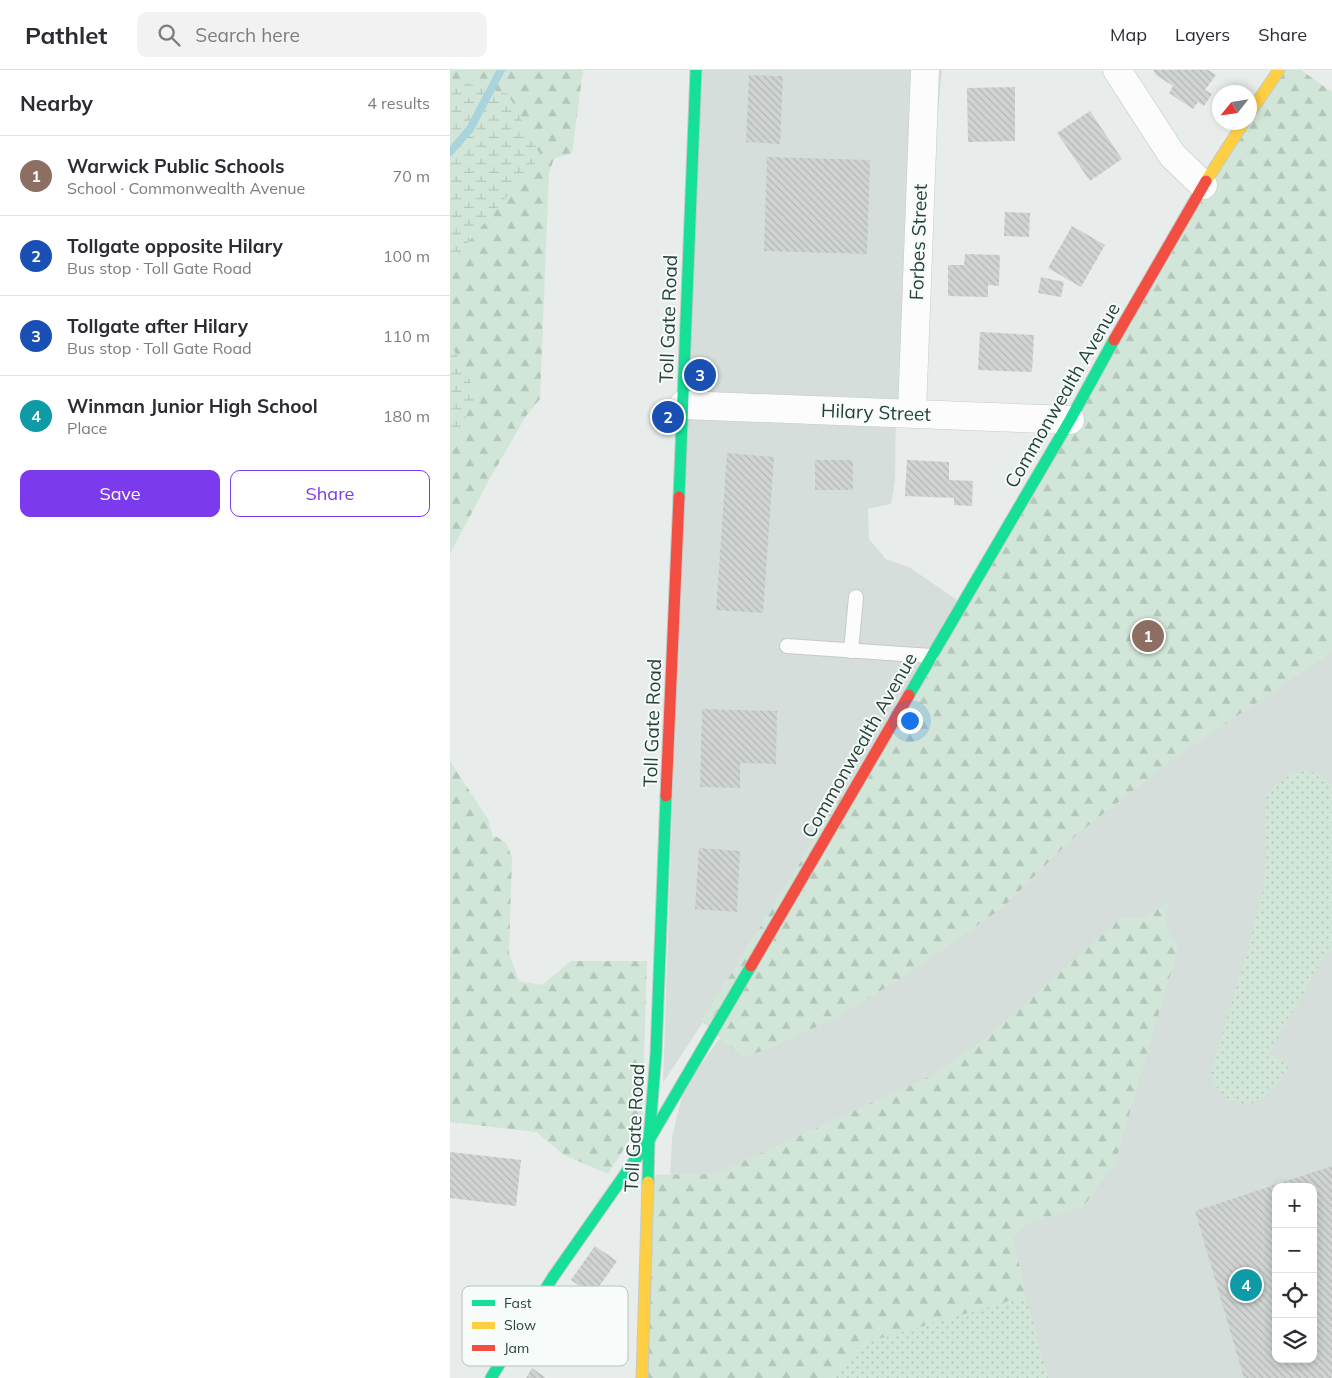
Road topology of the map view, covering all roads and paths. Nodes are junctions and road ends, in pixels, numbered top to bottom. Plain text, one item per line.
1 (696, 70) edge
2 (925, 70) edge
3 (1117, 70) edge
4 (1279, 70) edge
5 (1257, 103) edge
6 (1239, 130) edge
7 (1203, 185) junction
8 (683, 405) junction
9 (912, 413) junction
10 (1070, 420) junction
11 (856, 597) dead end
12 (787, 646) dead end
13 (851, 651) junction
14 (931, 656) junction
15 (650, 1140) junction
16 (547, 1286) edge
17 (498, 1366) edge
18 (491, 1378) edge
19 (642, 1378) edge

1 - 8 street, Toll Gate Road
2 - 9 street, Forbes Street
3 - 7 street
4 - 5 street
6 - 7 street, Commonwealth Avenue
7 - 10 street, Commonwealth Avenue
8 - 9 street, Hilary Street
8 - 15 street, Toll Gate Road
9 - 10 street, Hilary Street
10 - 14 street, Commonwealth Avenue
11 - 13 lane
12 - 13 lane
13 - 14 lane
14 - 15 street, Commonwealth Avenue
15 - 16 street, Commonwealth Avenue
15 - 19 street, Toll Gate Road
17 - 18 street, Commonwealth Avenue

